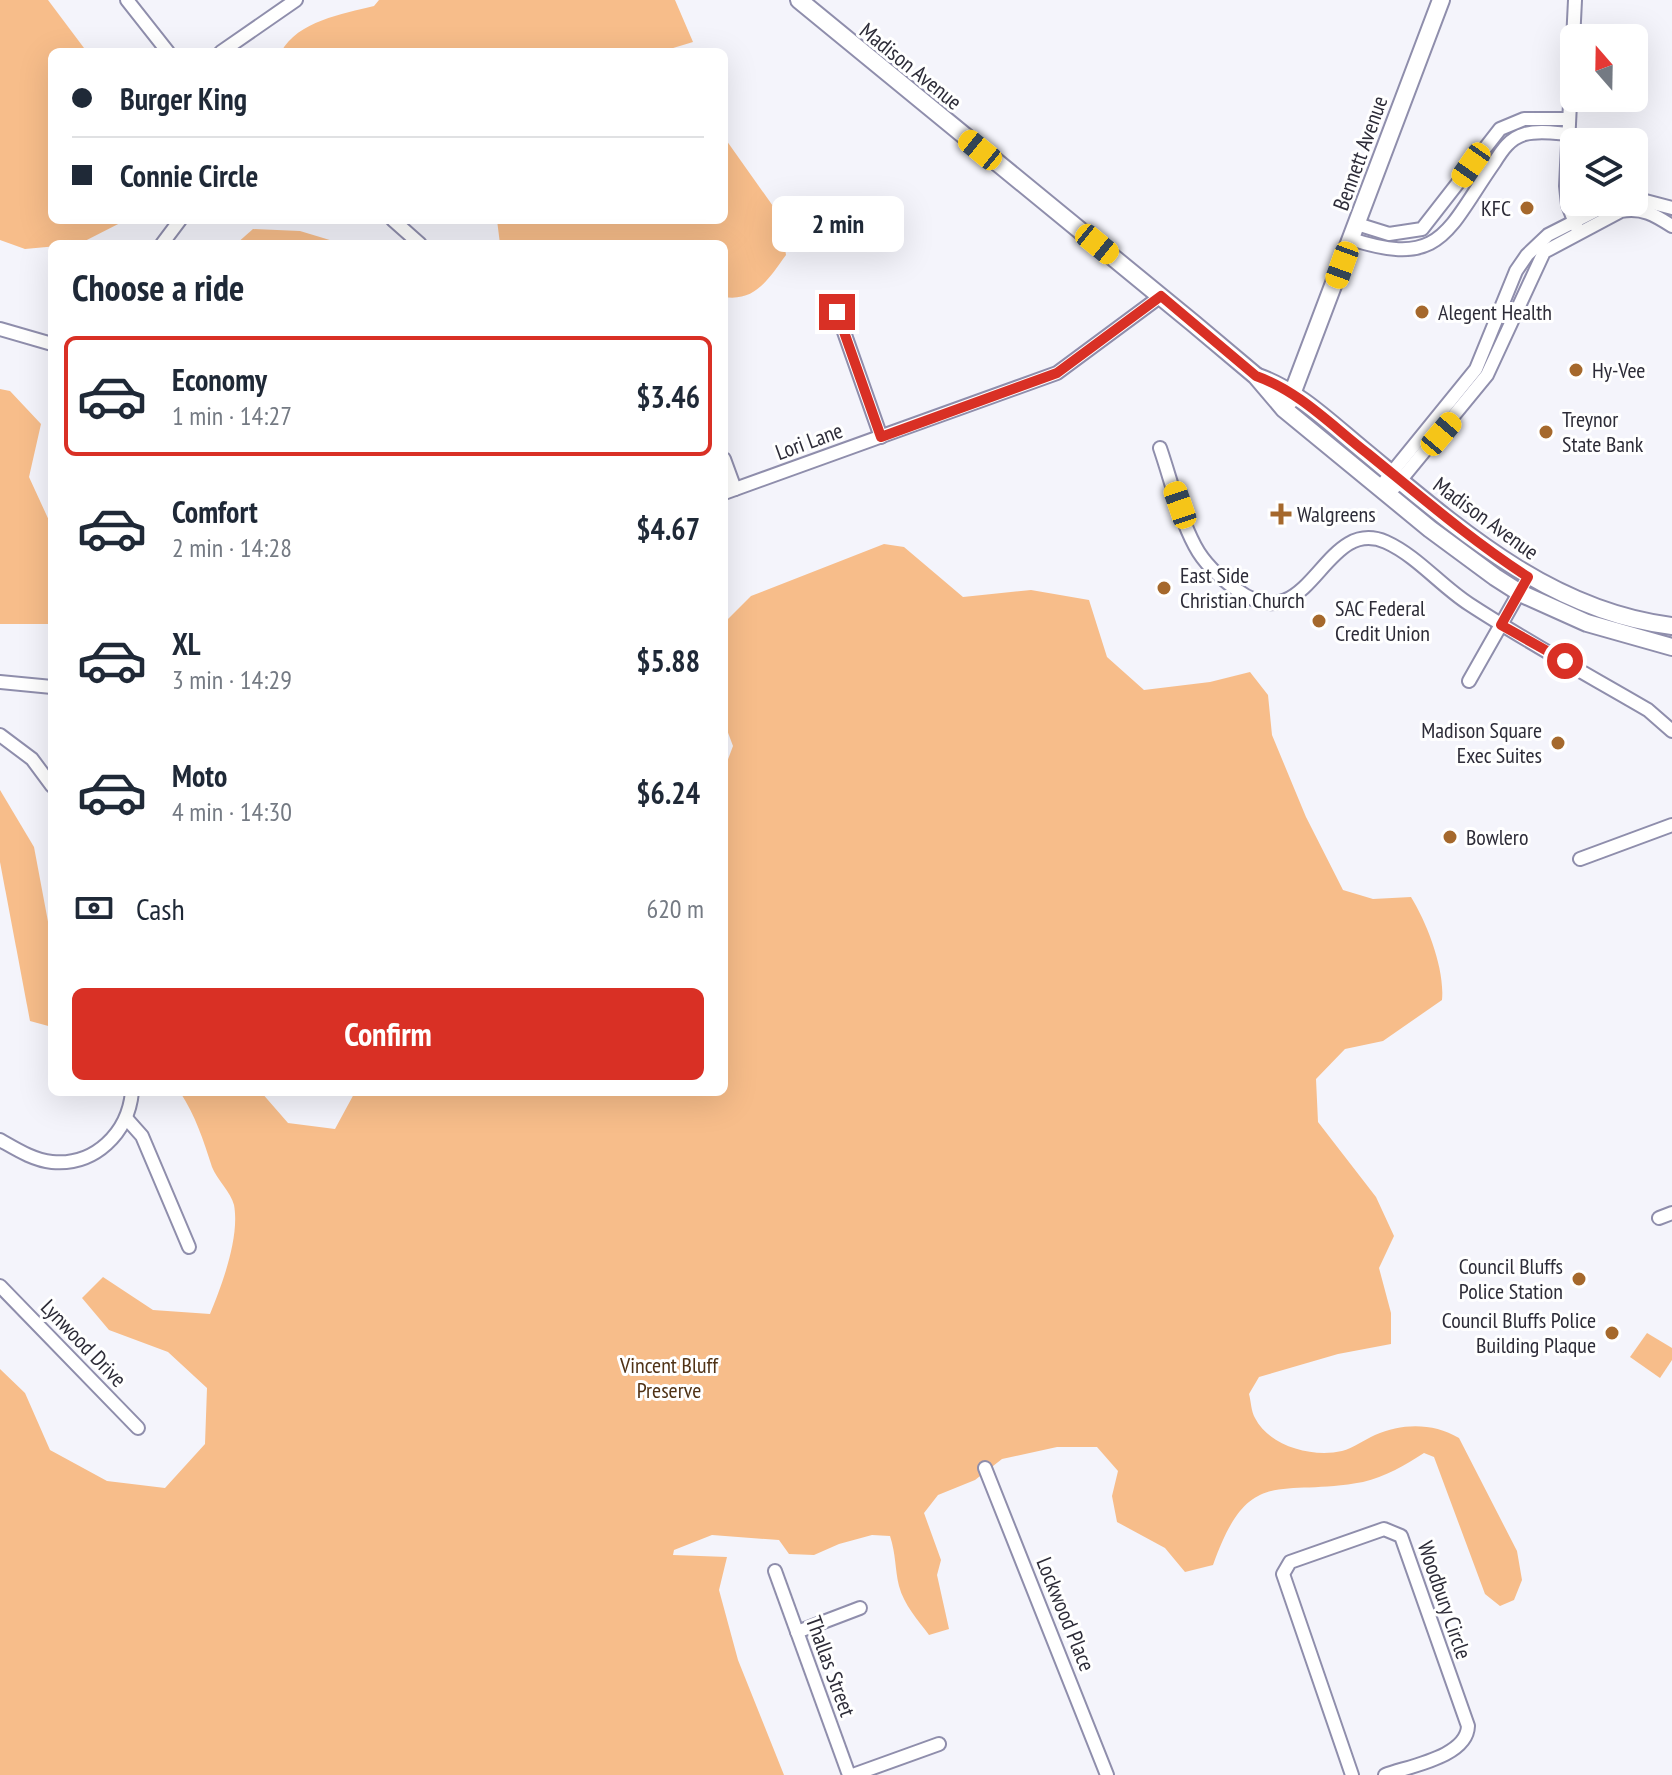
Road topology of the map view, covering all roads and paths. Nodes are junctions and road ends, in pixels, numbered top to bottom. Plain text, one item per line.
1 (127, 0) edge
2 (296, 0) edge
3 (799, 0) edge
4 (1441, 0) edge
5 (1575, 0) edge
6 (165, 48) edge
7 (227, 48) edge
8 (1569, 119) junction
9 (1569, 128) edge
10 (1560, 134) edge
11 (1648, 202) edge
12 (1672, 208) edge
13 (1574, 216) edge
14 (1591, 216) edge
15 (398, 224) edge
16 (1576, 226) junction
17 (1672, 226) edge
18 (1354, 232) junction
19 (416, 240) edge
20 (1161, 296) junction
21 (837, 312) dead end
22 (0, 329) edge
23 (48, 343) edge
24 (1289, 402) junction
25 (881, 437) junction
26 (1160, 448) dead end
27 (1397, 477) junction
28 (729, 491) edge
29 (1385, 492) junction
30 (1528, 577) junction
31 (1520, 593) junction
32 (1501, 625) junction
33 (1672, 626) edge
34 (1672, 647) edge
35 (1469, 681) dead end
36 (0, 682) edge
37 (48, 687) edge
38 (1672, 731) edge
39 (0, 735) edge
40 (48, 781) edge
41 (1672, 825) edge
42 (1580, 859) dead end
43 (131, 1096) edge
44 (126, 1118) junction
45 (0, 1140) edge
46 (1672, 1213) edge
47 (1659, 1218) dead end
48 (189, 1247) dead end
49 (0, 1286) edge
50 (138, 1428) dead end
51 (985, 1468) dead end
52 (775, 1571) dead end
53 (860, 1608) dead end
54 (797, 1632) junction
55 (939, 1744) dead end
56 (851, 1775) edge
57 (1107, 1775) edge
58 (1352, 1775) edge
59 (1385, 1775) edge

1 - 6 street
2 - 7 street
3 - 20 main road, Madison Avenue
4 - 18 main road, Bennett Avenue
5 - 8 street
8 - 9 street
8 - 18 street
10 - 18 street
11 - 12 street
13 - 16 street
14 - 16 street
15 - 19 street
16 - 17 street
16 - 27 street
18 - 24 main road, Bennett Avenue
20 - 24 main road, Madison Avenue
20 - 25 street, Lori Lane
21 - 25 street
22 - 23 street
24 - 27 main road, Madison Avenue
24 - 29 main road, Madison Avenue
25 - 28 street, Lori Lane
26 - 32 street
27 - 29 street
27 - 30 main road, Madison Avenue
29 - 31 main road, Madison Avenue
30 - 31 street
30 - 33 main road, Madison Avenue
31 - 32 street
31 - 34 main road, Madison Avenue
32 - 35 street
32 - 38 street
36 - 37 street
39 - 40 street
41 - 42 street
43 - 44 street
44 - 45 street
44 - 48 street
46 - 47 street
49 - 50 street, Lynwood Drive
51 - 57 street, Lockwood Place
52 - 54 street, Thallas Street
53 - 54 street
54 - 56 street, Thallas Street
55 - 56 street
58 - 59 street, Woodbury Circle

